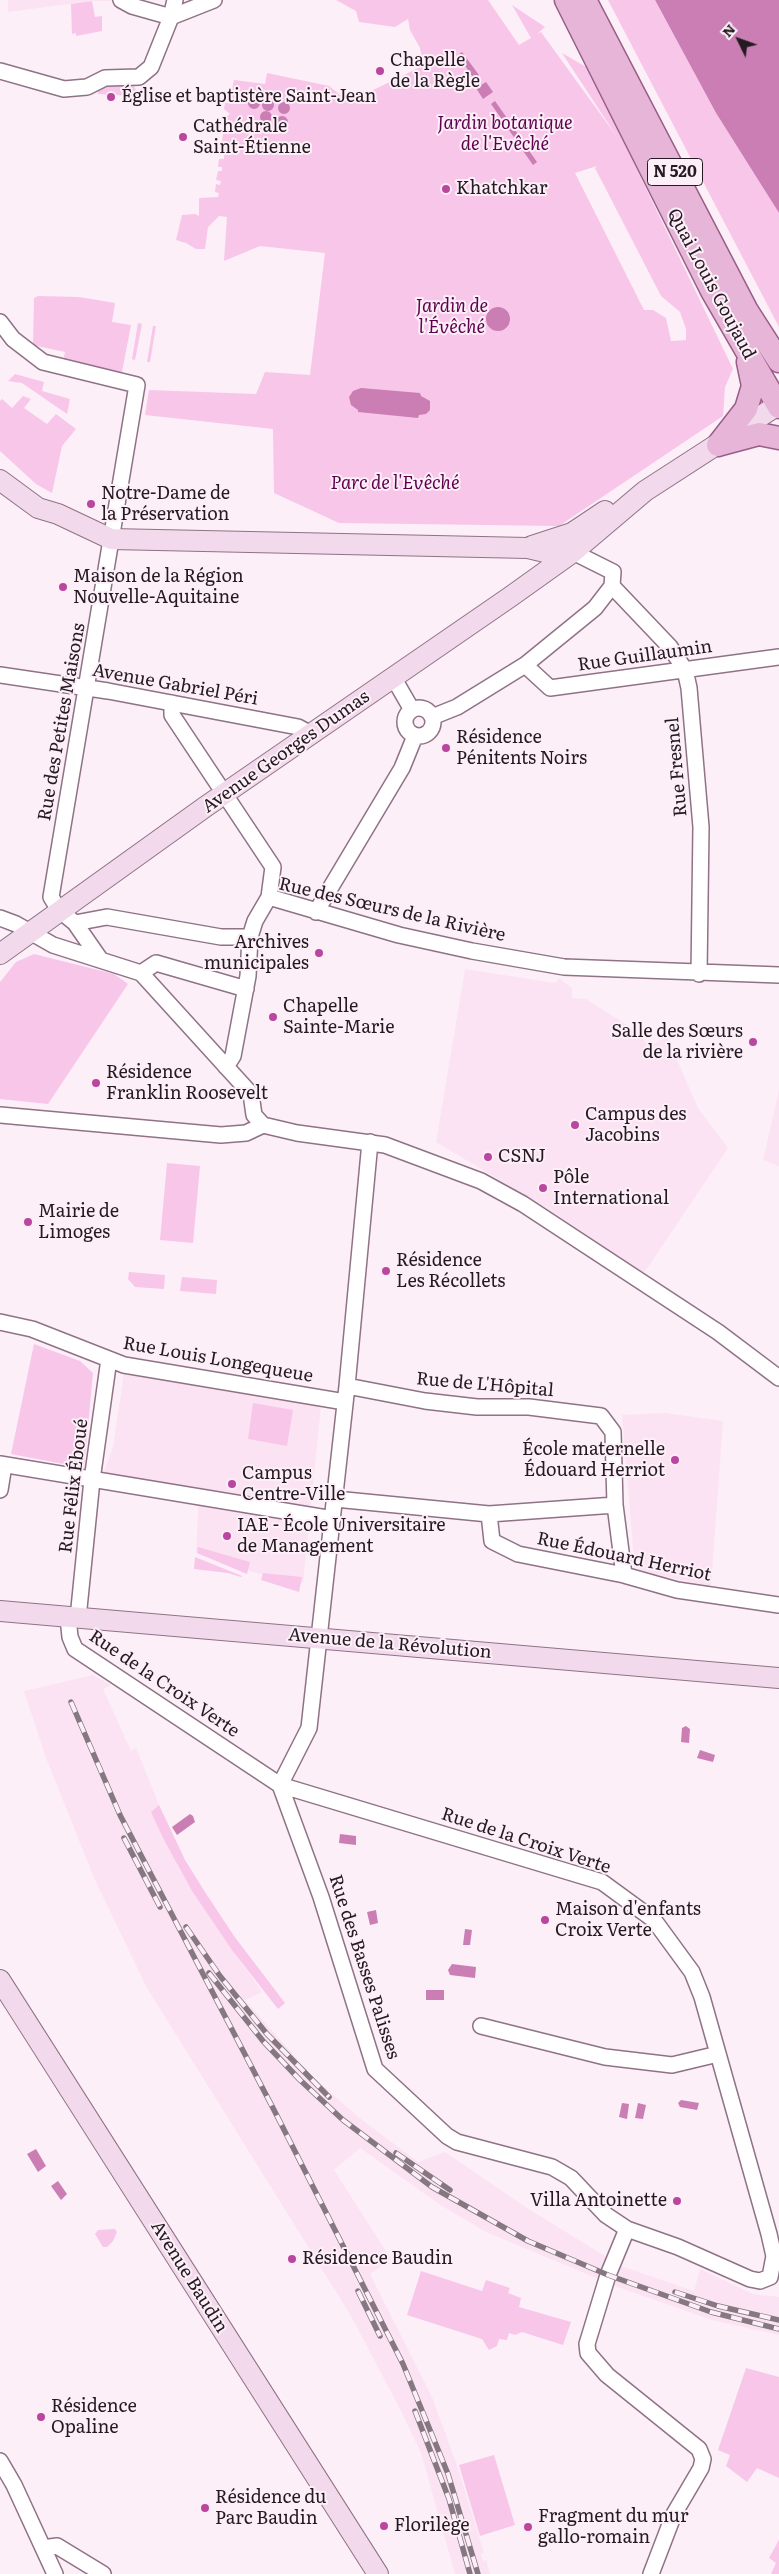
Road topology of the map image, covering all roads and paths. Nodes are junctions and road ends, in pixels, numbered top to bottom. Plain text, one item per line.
1 (121, 0) edge
2 (175, 0) edge
3 (214, 0) edge
4 (566, 0) edge
5 (585, 0) edge
6 (171, 17) junction
7 (0, 71) edge
8 (0, 322) edge
9 (773, 346) edge
10 (747, 353) junction
11 (779, 361) edge
12 (779, 406) edge
13 (779, 438) edge
14 (718, 445) junction
15 (0, 480) edge
16 (645, 491) junction
17 (111, 538) junction
18 (528, 548) junction
19 (573, 552) junction
20 (613, 579) junction
21 (779, 657) edge
22 (525, 665) junction
23 (685, 670) junction
24 (0, 675) edge
25 (393, 677) junction
26 (87, 688) junction
27 (172, 704) junction
28 (412, 710) junction
29 (432, 717) junction
30 (311, 734) junction
31 (415, 736) junction
32 (225, 794) junction
33 (269, 897) junction
34 (59, 910) junction
35 (316, 912) junction
36 (0, 918) edge
37 (75, 922) junction
38 (29, 933) junction
39 (250, 937) junction
40 (0, 954) edge
41 (100, 959) junction
42 (141, 973) junction
43 (699, 974) junction
44 (779, 975) edge
45 (246, 989) junction
46 (226, 1067) junction
47 (0, 1116) edge
48 (263, 1125) junction
49 (370, 1142) junction
50 (0, 1322) edge
51 (109, 1359) junction
52 (779, 1378) edge
53 (347, 1386) junction
54 (345, 1402) junction
55 (2, 1465) edge
56 (92, 1480) junction
57 (0, 1490) edge
58 (335, 1499) junction
59 (615, 1505) junction
60 (488, 1514) junction
61 (333, 1519) junction
62 (624, 1575) junction
63 (779, 1605) edge
64 (0, 1612) edge
65 (73, 1618) junction
66 (320, 1637) junction
67 (779, 1678) edge
68 (280, 1784) junction
69 (0, 1980) edge
70 (481, 2026) dead end
71 (718, 2054) junction
72 (627, 2229) junction
73 (770, 2277) joint
74 (0, 2462) edge
75 (42, 2548) junction
76 (55, 2574) edge
77 (103, 2574) edge
78 (378, 2574) edge
79 (651, 2574) edge

1 - 6 street
2 - 6 street
3 - 6 street
4 - 10 main road, Quai Louis Goujaud / N 520
5 - 9 main road, Quai Louis Goujaud / N 520
6 - 7 street
8 - 17 street, Rue des Petites Maisons
9 - 11 main road, Quai Louis Goujaud / N 520
10 - 12 main road, Quai Louis Goujaud / N 520
10 - 14 main road
12 - 14 main road
13 - 14 main road
14 - 16 main road
15 - 17 main road
16 - 18 main road
16 - 19 main road, Avenue Georges Dumas
17 - 18 main road
17 - 26 street, Rue des Petites Maisons
18 - 19 main road
19 - 20 street, Rue Fresnel
19 - 25 main road, Avenue Georges Dumas
20 - 22 street
20 - 23 street, Rue Fresnel
21 - 23 street, Rue Guillaumin
22 - 23 street, Rue Guillaumin
22 - 29 street
23 - 43 street, Rue Fresnel
24 - 26 street, Avenue Gabriel Péri
25 - 28 street
25 - 30 main road, Avenue Georges Dumas
26 - 27 street, Avenue Gabriel Péri
26 - 34 street, Rue des Petites Maisons
27 - 30 street, Avenue Gabriel Péri
27 - 32 street
28 - 29 street
28 - 31 street
29 - 31 street
30 - 32 main road, Avenue Georges Dumas
31 - 35 street
32 - 33 street
32 - 34 main road, Avenue Georges Dumas
33 - 35 street, Rue des Sœurs de la Rivière
33 - 39 street, Rue des Sœurs de la Rivière
34 - 37 street
34 - 38 main road, Avenue Georges Dumas
35 - 43 street, Rue des Sœurs de la Rivière
36 - 38 street
37 - 39 street
37 - 41 street
38 - 40 main road, Avenue Georges Dumas
38 - 41 street
39 - 45 street, Rue des Sœurs de la Rivière
41 - 42 street
42 - 45 street
42 - 46 street
43 - 44 street, Rue des Sœurs de la Rivière
45 - 46 street, Rue des Sœurs de la Rivière
46 - 48 street
47 - 48 street
48 - 49 street
49 - 52 street
49 - 53 street
50 - 51 street, Rue Louis Longequeue
51 - 54 street, Rue Louis Longequeue
51 - 56 street, Rue Félix Éboué
53 - 54 street
53 - 59 street, Rue de L'Hôpital
54 - 58 street
55 - 56 street
55 - 57 street
56 - 61 street
56 - 65 street, Rue Félix Éboué
58 - 60 street
58 - 61 street
59 - 60 street
59 - 62 street
60 - 62 street, Rue Édouard Herriot
61 - 66 street
62 - 63 street, Rue Édouard Herriot
64 - 65 main road, Avenue de la Révolution
65 - 66 main road, Avenue de la Révolution
65 - 68 street, Rue de la Croix Verte
66 - 67 main road, Avenue de la Révolution
66 - 68 street
68 - 71 street, Rue de la Croix Verte
68 - 72 street, Rue des Basses Palisses
69 - 78 main road, Avenue Baudin
70 - 71 street
71 - 73 street, Rue de la Croix Verte
72 - 73 street, Rue des Basses Palisses
72 - 79 street
74 - 75 street
75 - 76 street
75 - 77 street

